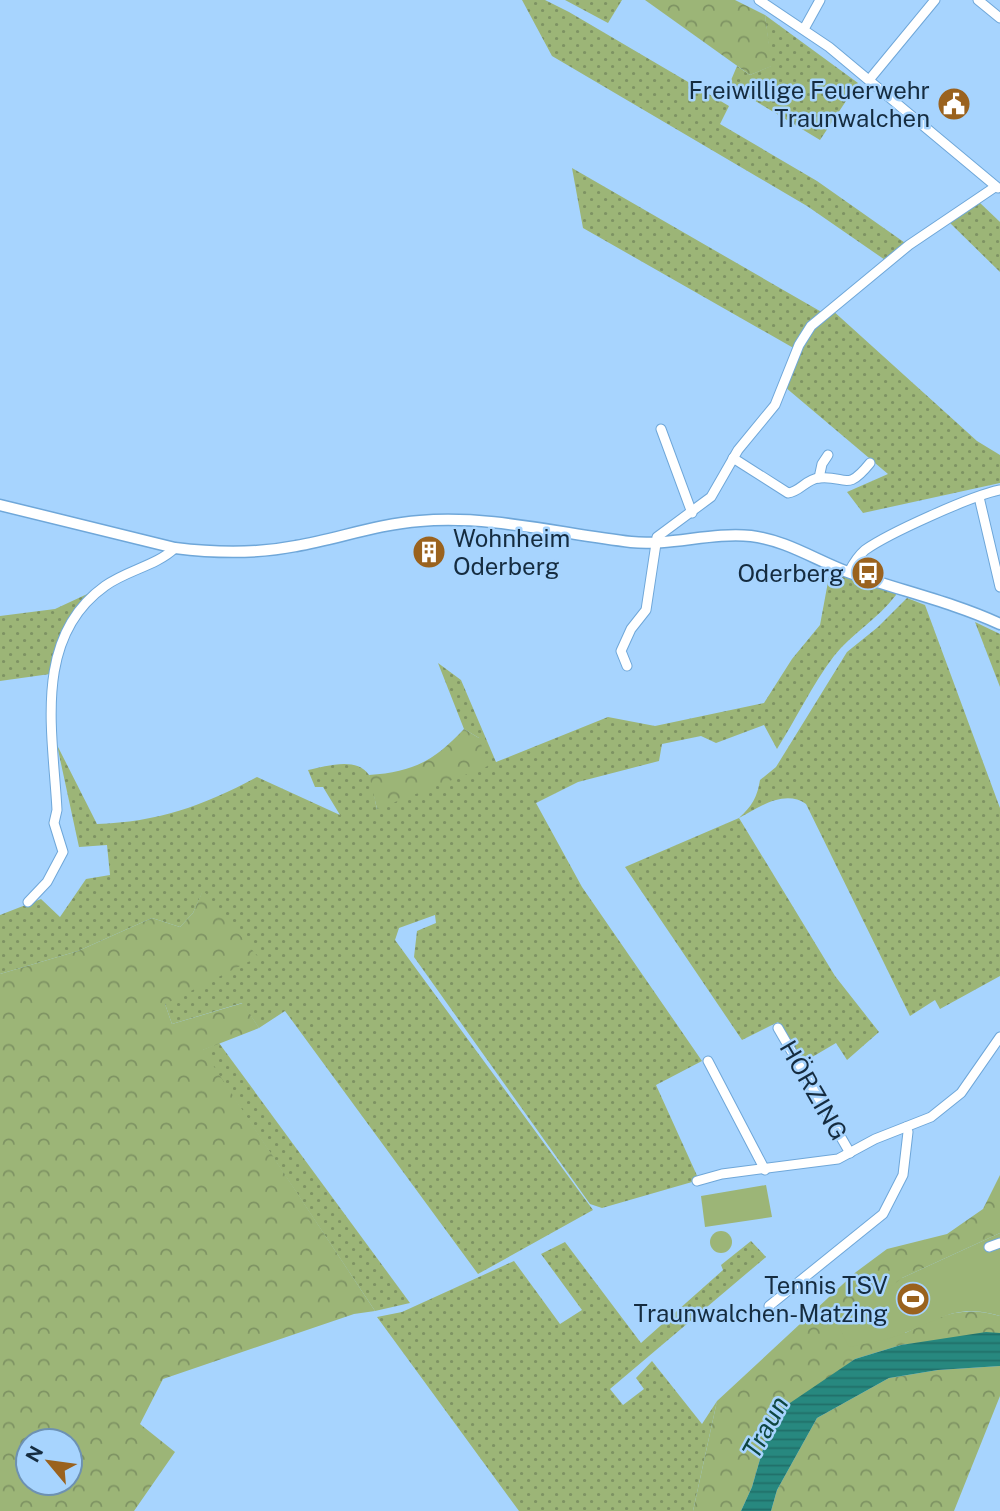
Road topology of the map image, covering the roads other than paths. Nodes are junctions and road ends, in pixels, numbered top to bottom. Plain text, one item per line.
1 (759, 0) edge
2 (820, 0) edge
3 (935, 0) edge
4 (978, 0) edge
5 (1000, 18) edge
6 (804, 29) junction
7 (869, 80) junction
8 (998, 188) edge
9 (662, 429) dead end
10 (828, 455) dead end
11 (733, 458) junction
12 (870, 463) dead end
13 (819, 478) junction
14 (1000, 490) edge
15 (979, 497) junction
16 (0, 505) edge
17 (692, 513) junction
18 (656, 544) junction
19 (175, 548) junction
20 (849, 572) junction
21 (1000, 587) edge
22 (1000, 624) edge
23 (627, 666) dead end
24 (28, 902) dead end
25 (778, 1028) dead end
26 (1000, 1037) edge
27 (708, 1061) dead end
28 (906, 1127) junction
29 (850, 1153) junction
30 (765, 1170) junction
31 (697, 1181) dead end
32 (1000, 1243) edge
33 (989, 1247) dead end
34 (769, 1306) dead end

1 - 6 street
2 - 6 street
3 - 7 street
4 - 5 street
6 - 7 street
7 - 8 street
8 - 11 street
9 - 17 street
10 - 13 street
11 - 13 street
11 - 17 street
12 - 13 street
14 - 15 street
15 - 20 street
15 - 21 street
16 - 19 main road
17 - 18 street
18 - 19 main road
18 - 20 main road
18 - 23 street
19 - 24 street
20 - 22 main road
25 - 29 street, HÖRZING
26 - 28 street, HÖRZING
27 - 30 street
28 - 29 street, HÖRZING
28 - 34 street
29 - 30 street, HÖRZING
30 - 31 street, HÖRZING
32 - 33 street

